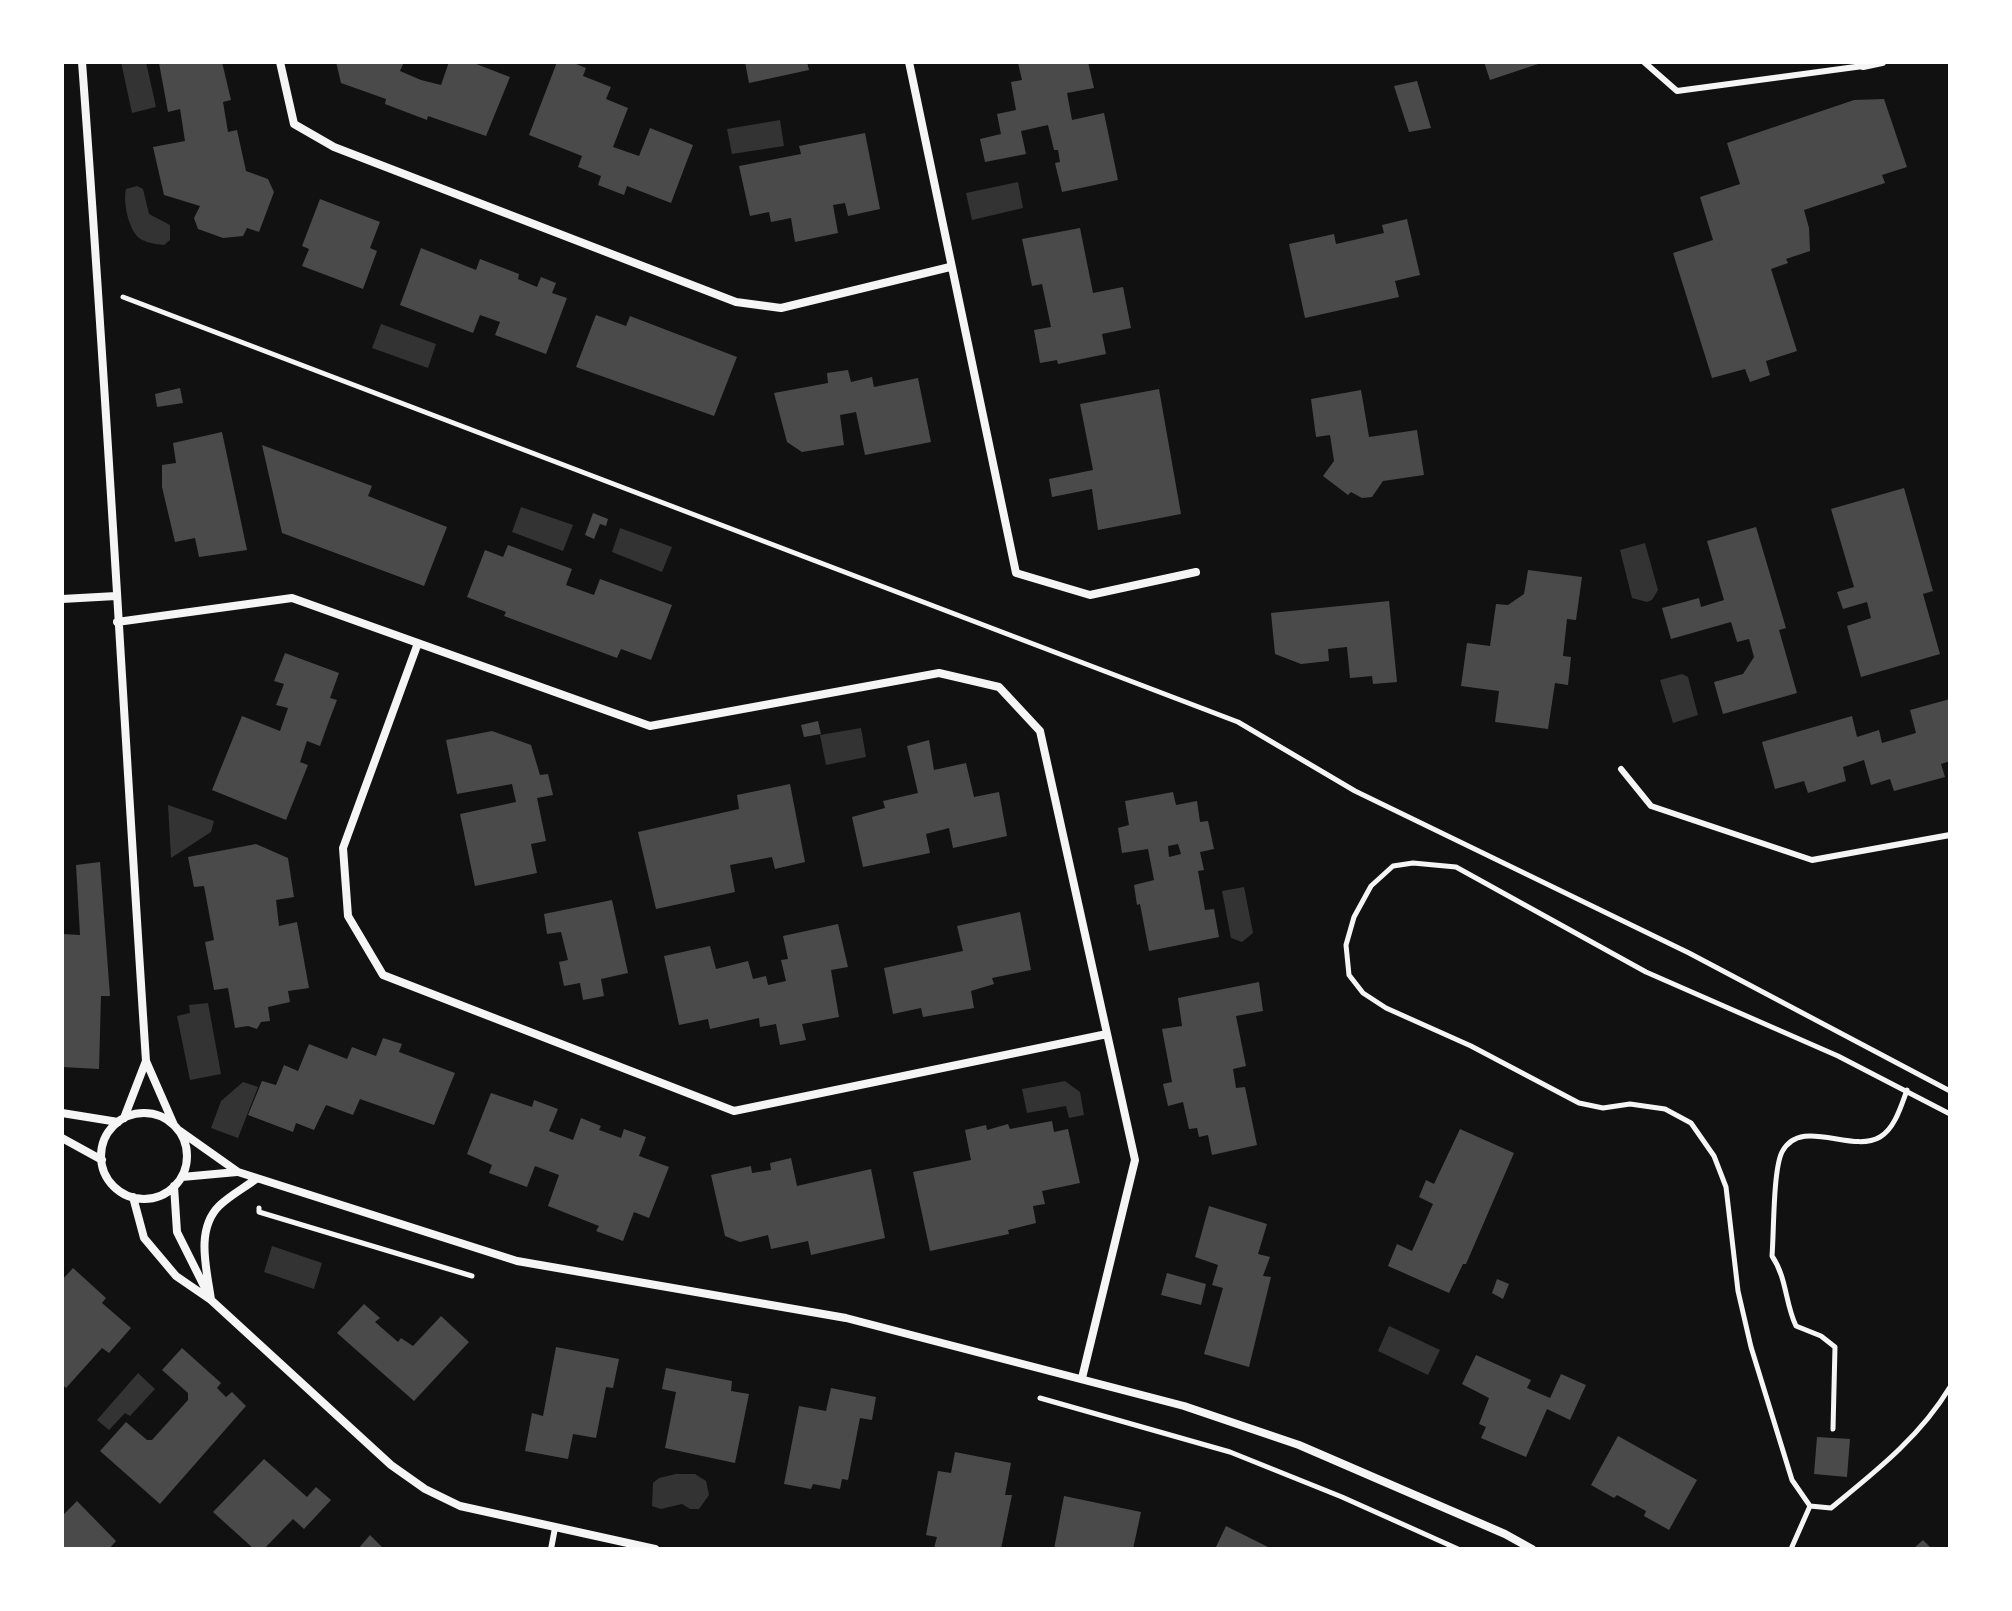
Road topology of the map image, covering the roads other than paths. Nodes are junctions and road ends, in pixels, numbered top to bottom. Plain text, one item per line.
1 (82, 62) edge
2 (280, 62) edge
3 (909, 62) edge
4 (1644, 62) edge
5 (1882, 62) edge
6 (1862, 64) edge
7 (950, 267) junction
8 (1196, 572) dead end
9 (116, 596) junction
10 (62, 599) edge
11 (117, 622) junction
12 (418, 643) junction
13 (1621, 769) dead end
14 (1950, 835) edge
15 (1107, 1034) junction
16 (146, 1061) junction
17 (62, 1113) edge
18 (121, 1120) junction
19 (177, 1128) junction
20 (62, 1138) edge
21 (102, 1160) junction
22 (238, 1172) junction
23 (182, 1177) junction
24 (256, 1179) junction
25 (174, 1186) junction
26 (133, 1197) junction
27 (211, 1300) junction
28 (1082, 1378) junction
29 (555, 1528) junction
30 (551, 1549) edge
31 (655, 1549) edge
32 (1532, 1549) edge

1 - 9 street
2 - 7 street
3 - 7 street
4 - 6 lane
5 - 6 street
7 - 8 street
9 - 10 street
9 - 11 street
11 - 12 street
11 - 16 street
12 - 15 street
12 - 15 street
13 - 14 lane
15 - 28 street
16 - 18 street
16 - 19 street
17 - 18 street
18 - 19 street
18 - 21 street
19 - 22 street
19 - 23 street
20 - 21 street
21 - 26 street
22 - 23 street
22 - 24 street
23 - 25 street
24 - 27 street
24 - 28 street
25 - 26 street
25 - 27 street
26 - 27 street
27 - 29 street
28 - 32 street
29 - 30 lane
29 - 31 street

